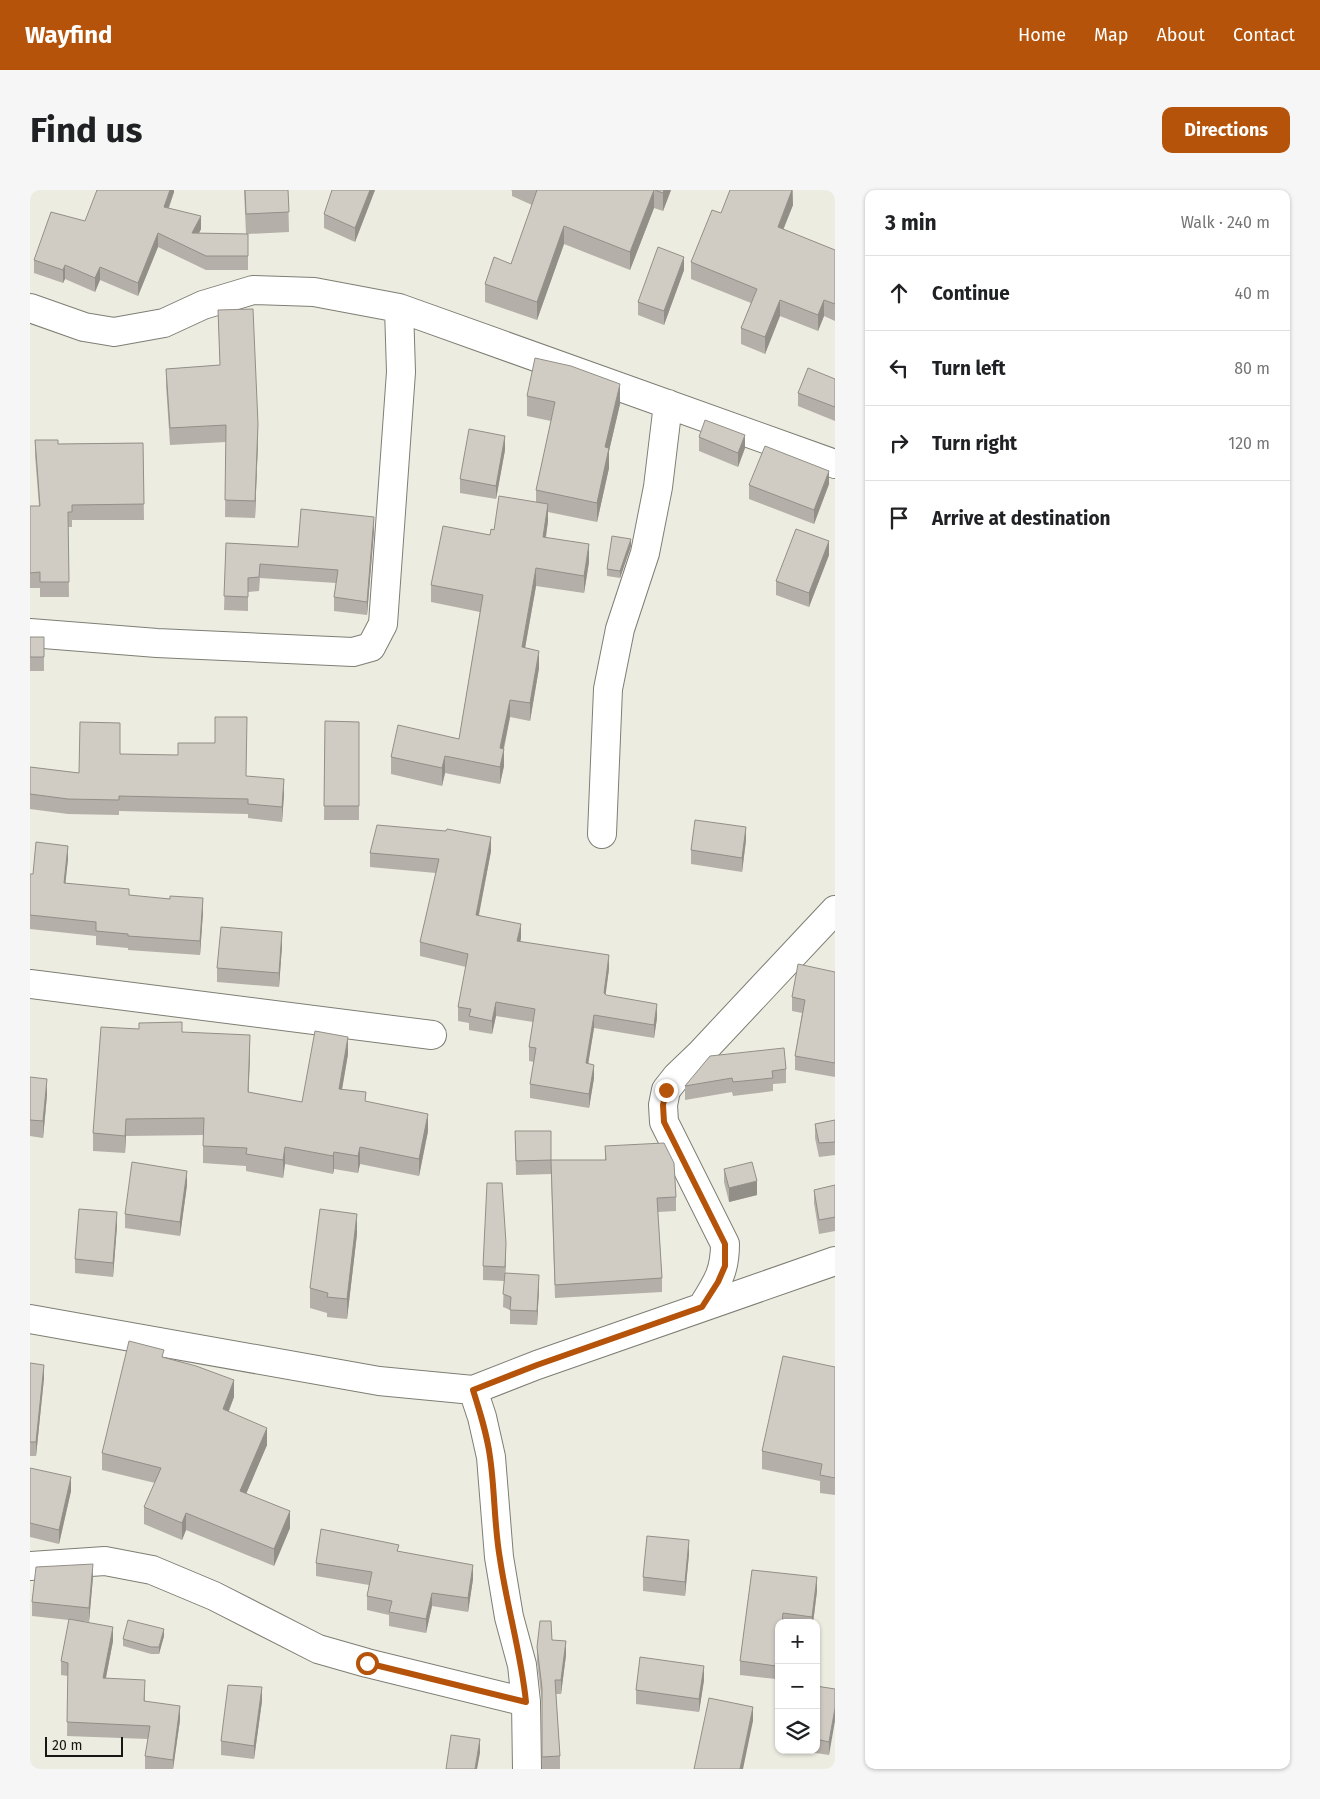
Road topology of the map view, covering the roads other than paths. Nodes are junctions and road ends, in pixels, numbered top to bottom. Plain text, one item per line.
1 (30, 308) edge
2 (399, 308) junction
3 (668, 404) junction
4 (835, 464) edge
5 (30, 633) edge
6 (602, 834) dead end
7 (835, 910) edge
8 (30, 984) edge
9 (432, 1035) dead end
10 (835, 1261) edge
11 (702, 1307) junction
12 (30, 1319) edge
13 (473, 1390) junction
14 (30, 1566) edge
15 (526, 1702) junction
16 (527, 1769) edge

1 - 2 street
2 - 3 street
2 - 5 street
3 - 4 street
3 - 6 street
7 - 11 street
8 - 9 street
10 - 11 street
11 - 13 street
12 - 13 street
13 - 15 street
14 - 15 street
15 - 16 street

